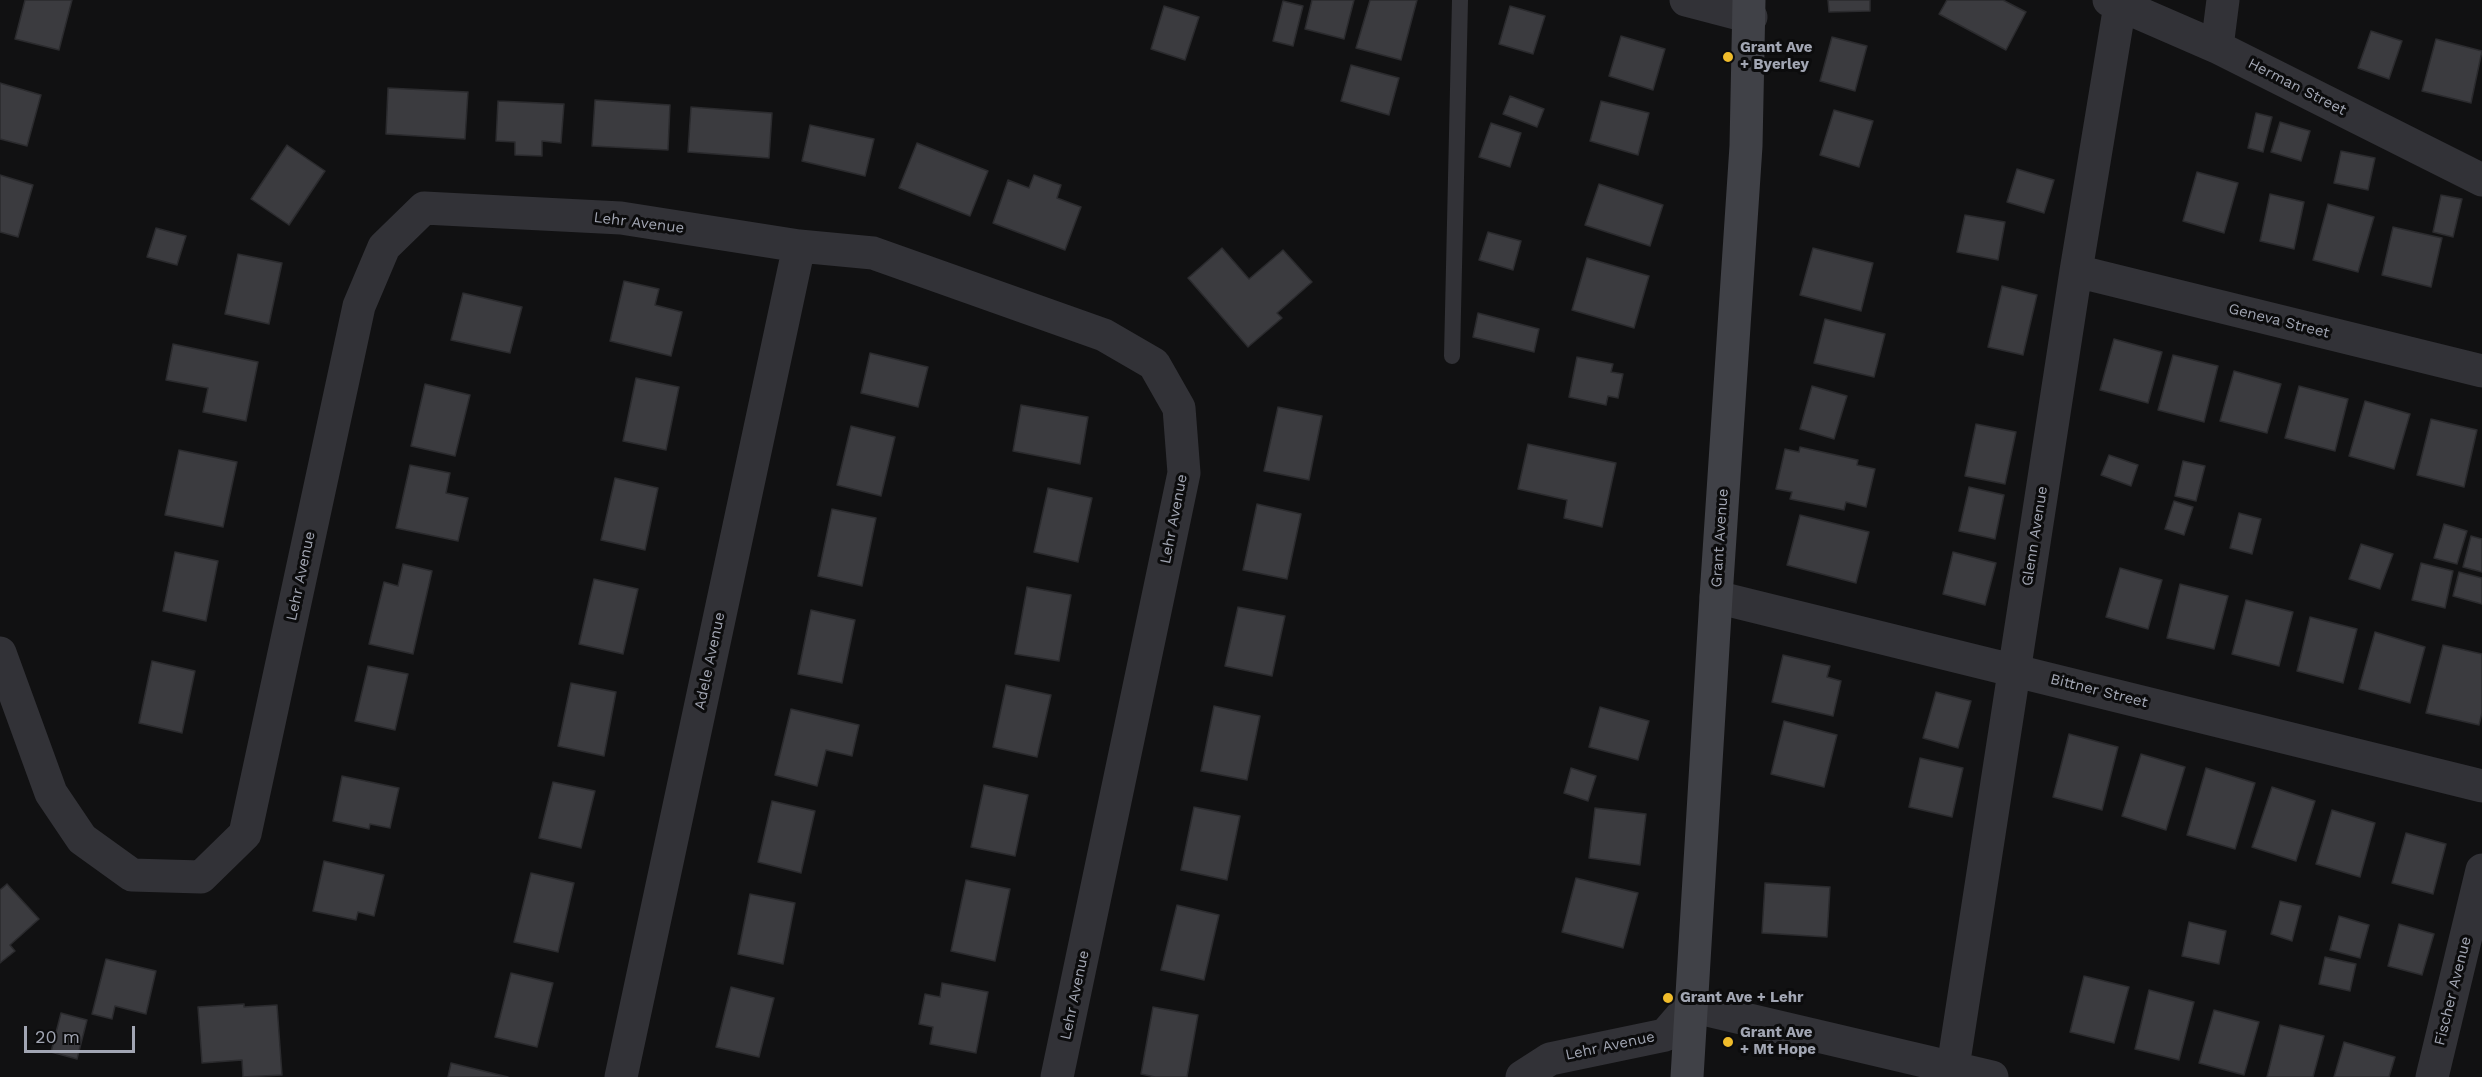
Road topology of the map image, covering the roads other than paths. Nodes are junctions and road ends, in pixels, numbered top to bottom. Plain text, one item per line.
1 (1460, 0) edge
2 (1686, 0) edge
3 (2223, 0) edge
4 (2114, 3) edge
5 (1750, 8) edge
6 (2217, 47) junction
7 (2482, 180) edge
8 (799, 246) junction
9 (2076, 271) junction
10 (1452, 356) dead end
11 (2482, 371) edge
12 (1716, 597) junction
13 (0, 653) edge
14 (2014, 670) junction
15 (2482, 786) edge
16 (2482, 870) edge
17 (1690, 1006) junction
18 (1953, 1067) junction
19 (621, 1077) edge
20 (1058, 1077) edge
21 (1522, 1077) edge
22 (1687, 1077) edge
23 (1992, 1077) edge
24 (2432, 1077) edge

1 - 10 lane
2 - 5 street
3 - 6 street
4 - 6 street, Herman Street
4 - 9 street, Glenn Avenue
5 - 12 main road, Grant Avenue
6 - 7 street, Herman Street
8 - 13 street, Lehr Avenue
8 - 19 street, Adele Avenue
8 - 20 street, Lehr Avenue
9 - 11 street, Geneva Street
9 - 14 street, Glenn Avenue
12 - 14 street, Bittner Street
12 - 17 main road, Grant Avenue
14 - 15 street, Bittner Street
14 - 18 street, Glenn Avenue
16 - 24 street, Fischer Avenue
17 - 18 street
17 - 21 street, Lehr Avenue
17 - 22 main road, Grant Avenue
18 - 23 street

